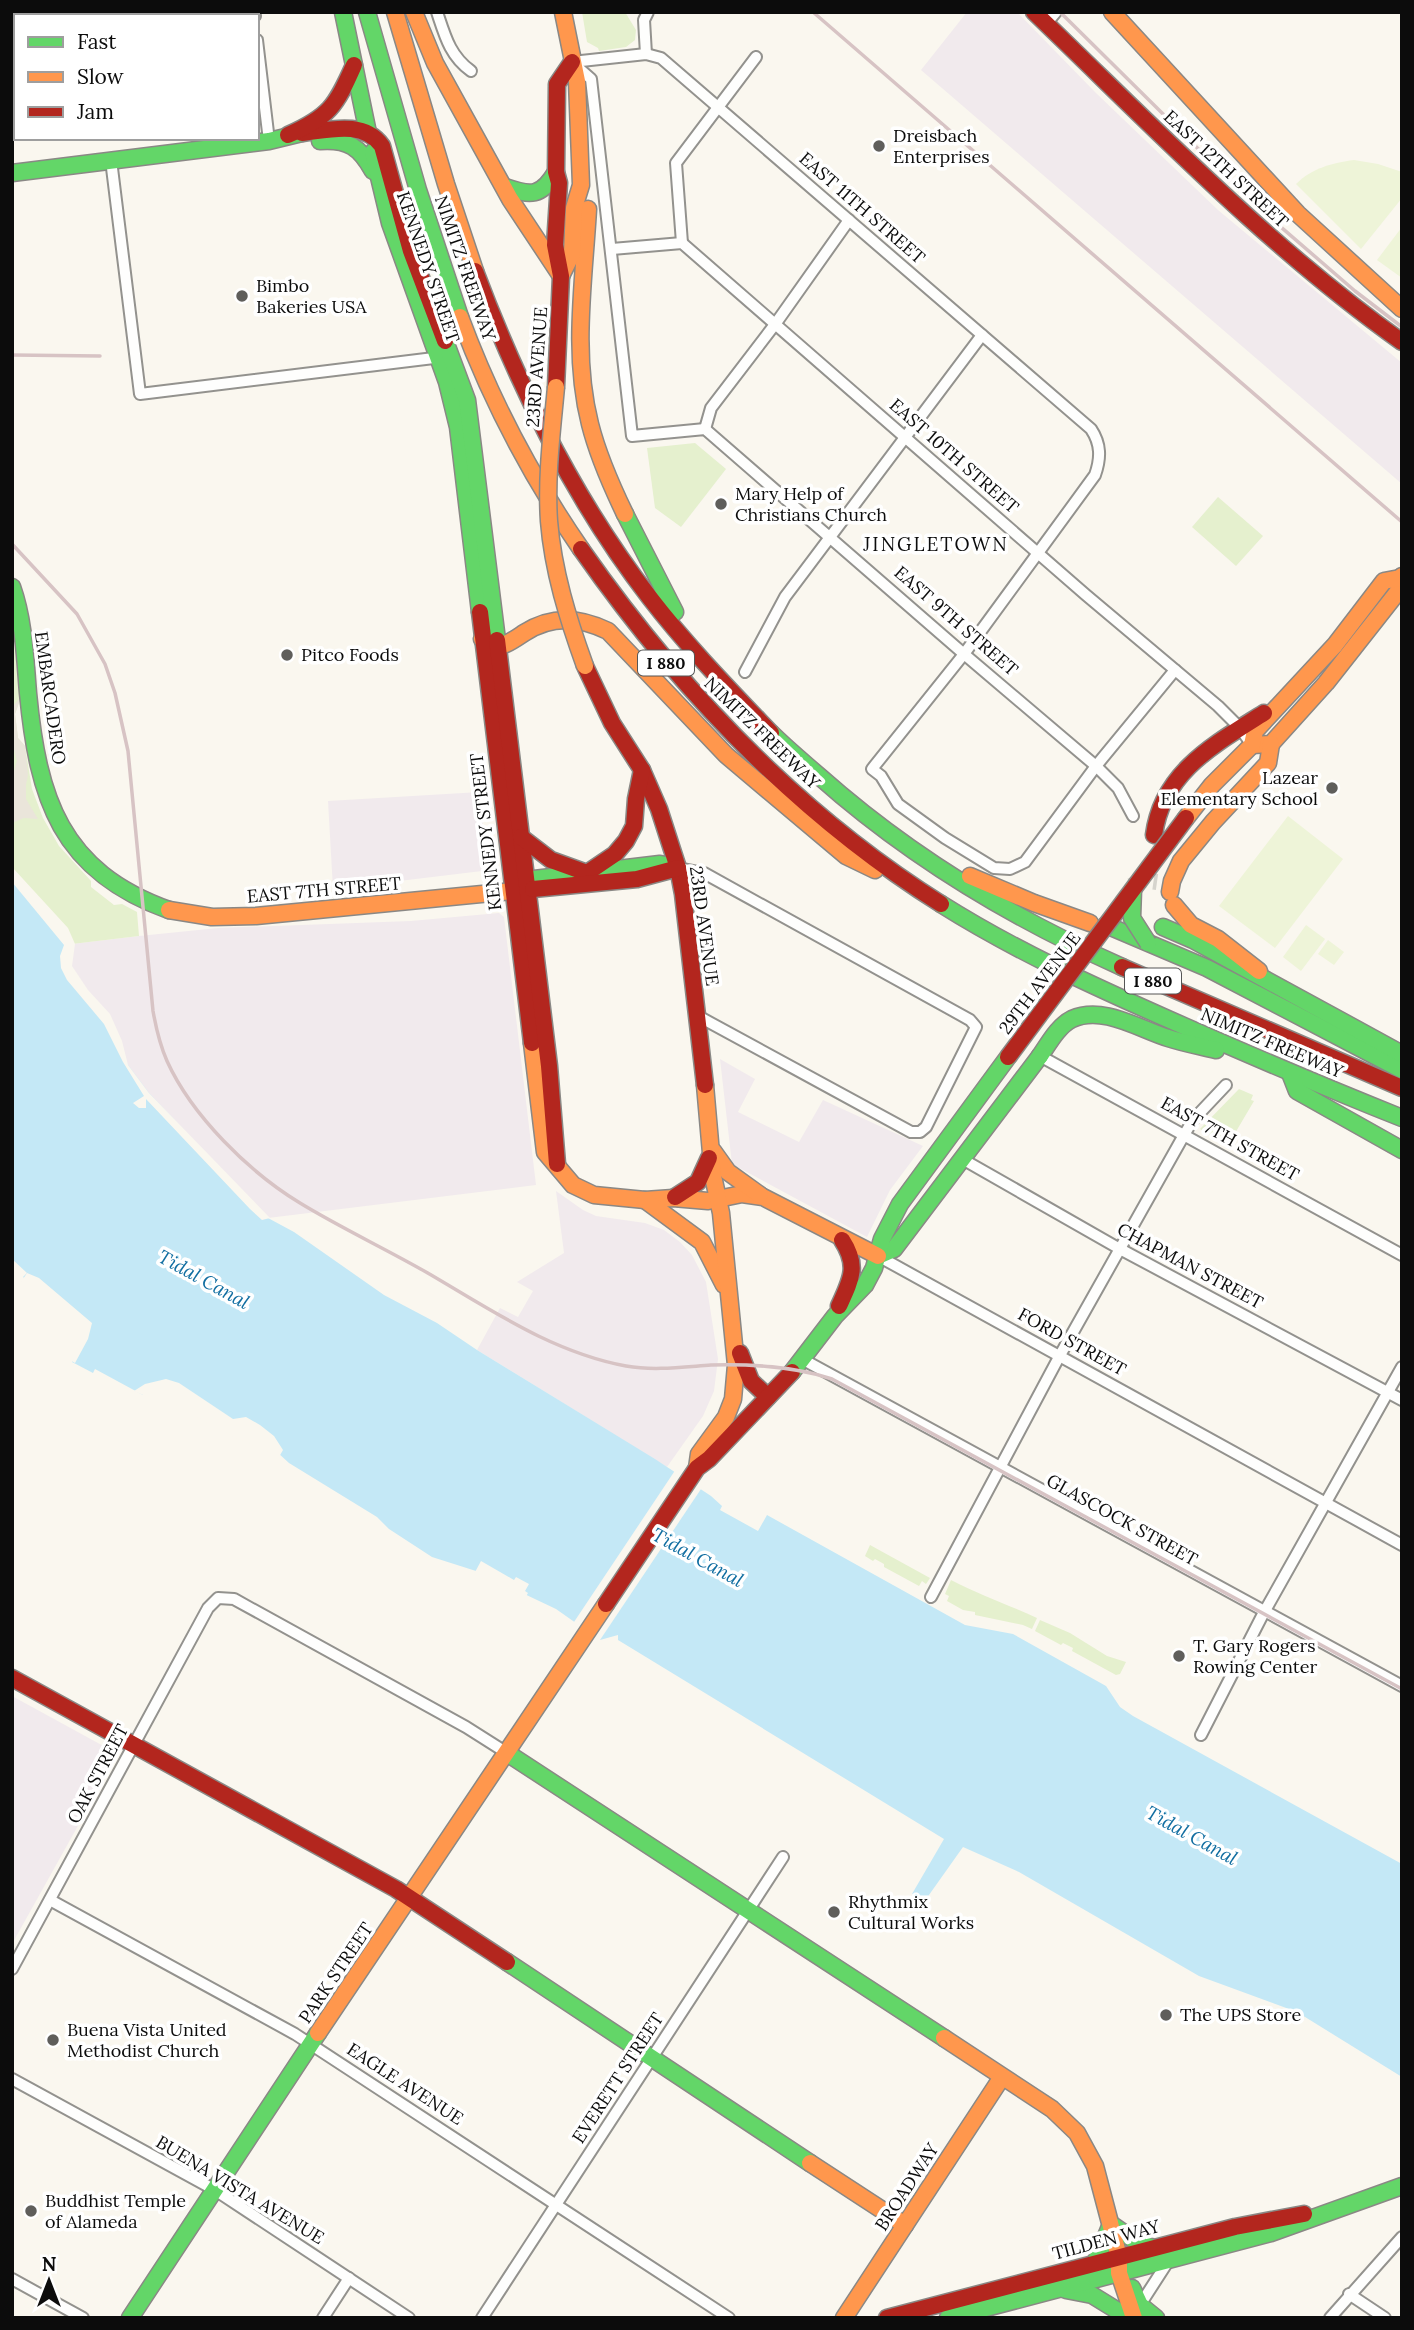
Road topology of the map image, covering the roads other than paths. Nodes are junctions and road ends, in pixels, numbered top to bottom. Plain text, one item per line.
1 (343, 12) edge
2 (367, 12) edge
3 (395, 12) edge
4 (414, 12) edge
5 (437, 12) edge
6 (563, 12) edge
7 (1034, 12) edge
8 (1112, 12) edge
9 (644, 15) edge
10 (1051, 18) edge
11 (646, 54) junction
12 (259, 57) edge
13 (756, 57) dead end
14 (572, 62) junction
15 (354, 65) junction
16 (471, 71) dead end
17 (719, 107) junction
18 (368, 133) junction
19 (288, 135) junction
20 (269, 142) junction
21 (111, 160) junction
22 (556, 172) junction
23 (12, 173) edge
24 (379, 182) junction
25 (581, 185) junction
26 (505, 187) junction
27 (849, 220) junction
28 (682, 243) junction
29 (612, 249) junction
30 (561, 276) junction
31 (1402, 309) edge
32 (776, 323) junction
33 (982, 335) junction
34 (1402, 341) edge
35 (444, 356) junction
36 (705, 429) junction
37 (905, 436) junction
38 (830, 537) junction
39 (1038, 551) junction
40 (1401, 577) edge
41 (12, 587) edge
42 (482, 639) junction
43 (497, 648) junction
44 (964, 654) junction
45 (1175, 670) junction
46 (745, 672) dead end
47 (720, 680) junction
48 (1287, 698) junction
49 (1240, 727) junction
50 (1272, 744) junction
51 (1252, 746) junction
52 (1096, 765) junction
53 (642, 771) junction
54 (1133, 816) dead end
55 (1154, 835) dead end
56 (521, 837) junction
57 (916, 852) junction
58 (678, 868) junction
59 (587, 873) junction
60 (1157, 882) dead end
61 (522, 887) junction
62 (1133, 889) junction
63 (927, 895) junction
64 (1172, 899) junction
65 (141, 900) joint
66 (1090, 922) dead end
67 (1106, 925) junction
68 (1148, 943) junction
69 (1268, 979) junction
70 (696, 1015) junction
71 (1402, 1054) edge
72 (1040, 1056) junction
73 (1261, 1060) junction
74 (1402, 1070) edge
75 (1290, 1073) junction
76 (1226, 1085) dead end
77 (1402, 1088) edge
78 (1402, 1118) edge
79 (1184, 1135) junction
80 (712, 1149) junction
81 (1402, 1150) edge
82 (964, 1160) junction
83 (763, 1197) junction
84 (673, 1198) junction
85 (645, 1200) junction
86 (718, 1200) junction
87 (841, 1238) junction
88 (1120, 1249) junction
89 (1402, 1255) edge
90 (878, 1256) junction
91 (729, 1297) junction
92 (835, 1316) junction
93 (735, 1337) junction
94 (1059, 1357) junction
95 (802, 1359) junction
96 (1402, 1367) edge
97 (1388, 1392) junction
98 (768, 1397) junction
99 (1402, 1400) edge
100 (697, 1468) junction
101 (1000, 1470) junction
102 (1326, 1503) junction
103 (1402, 1545) edge
104 (931, 1598) dead end
105 (1264, 1614) junction
106 (12, 1678) edge
107 (1402, 1686) edge
108 (1402, 1693) edge
109 (1203, 1732) dead end
110 (133, 1745) junction
111 (507, 1752) junction
112 (783, 1857) dead end
113 (410, 1899) junction
114 (51, 1900) junction
115 (748, 1911) junction
116 (12, 1969) edge
117 (311, 2044) junction
118 (651, 2058) junction
119 (1002, 2077) junction
120 (12, 2079) edge
121 (1402, 2186) edge
122 (215, 2190) junction
123 (556, 2204) junction
124 (1338, 2208) junction
125 (1111, 2224) junction
126 (905, 2225) junction
127 (1402, 2237) edge
128 (1153, 2248) junction
129 (1169, 2260) junction
130 (1095, 2263) junction
131 (1122, 2267) junction
132 (349, 2278) junction
133 (12, 2279) edge
134 (1061, 2289) junction
135 (1349, 2294) junction
136 (1134, 2314) edge
137 (83, 2318) edge
138 (130, 2318) edge
139 (323, 2318) edge
140 (409, 2318) edge
141 (482, 2318) edge
142 (729, 2318) edge
143 (844, 2318) edge
144 (887, 2318) edge
145 (948, 2318) edge
146 (1156, 2318) edge
147 (1330, 2318) edge
148 (1385, 2318) edge

1 - 15 main road
2 - 63 main road, NIMITZ FREEWAY / I 880
3 - 47 main road, NIMITZ FREEWAY / I 880
4 - 26 main road
5 - 16 street
6 - 14 main road, 23RD AVENUE
7 - 10 main road, EAST 12TH STREET
8 - 31 main road, EAST 12TH STREET
9 - 11 street
10 - 34 main road, EAST 12TH STREET
11 - 14 street
11 - 17 street, EAST 11TH STREET
12 - 20 street
13 - 17 street
14 - 22 main road, 23RD AVENUE
14 - 25 main road, 23RD AVENUE
14 - 29 street, 23RD AVENUE
15 - 18 main road
15 - 19 main road
17 - 27 street, EAST 11TH STREET
17 - 28 street
18 - 19 main road
18 - 24 main road, KENNEDY STREET
18 - 35 main road, KENNEDY STREET
19 - 20 main road
20 - 21 main road
20 - 24 main road
21 - 23 main road
21 - 35 street
22 - 26 main road
22 - 30 main road, 23RD AVENUE
24 - 35 main road, KENNEDY STREET
25 - 30 main road, 23RD AVENUE
25 - 47 main road
26 - 30 main road
27 - 32 street
27 - 33 street, EAST 11TH STREET
28 - 29 street
28 - 32 street, EAST 10TH STREET
29 - 36 street, 23RD AVENUE
30 - 53 main road, 23RD AVENUE, bridge
32 - 36 street
32 - 37 street, EAST 10TH STREET
33 - 37 street
33 - 39 street, EAST 11TH STREET
35 - 42 main road, KENNEDY STREET
35 - 43 main road, KENNEDY STREET
36 - 38 street, EAST 9TH STREET
37 - 38 street
37 - 39 street, EAST 10TH STREET
38 - 44 street, EAST 9TH STREET
38 - 46 street
39 - 44 street
39 - 45 street, EAST 10TH STREET
40 - 48 main road, 29TH AVENUE
40 - 50 main road, 29TH AVENUE
41 - 65 main road, EMBARCADERO
42 - 43 main road
42 - 61 main road, KENNEDY STREET
43 - 56 main road, KENNEDY STREET
43 - 63 main road
44 - 52 street, EAST 9TH STREET
44 - 52 street
45 - 49 street, EAST 10TH STREET
45 - 52 street
47 - 57 main road, NIMITZ FREEWAY / I 880
48 - 49 main road
48 - 51 main road, 29TH AVENUE
49 - 51 street, EAST 10TH STREET
49 - 55 main road
50 - 51 main road
50 - 64 main road, 29TH AVENUE
51 - 62 main road, 29TH AVENUE, bridge
52 - 54 street, EAST 9TH STREET
53 - 58 main road, 23RD AVENUE
53 - 59 main road
56 - 59 main road
56 - 61 main road, KENNEDY STREET
57 - 66 main road
57 - 77 main road, NIMITZ FREEWAY / I 880
58 - 59 main road, EAST 7TH STREET
58 - 61 main road, EAST 7TH STREET
58 - 70 main road, 23RD AVENUE
58 - 70 street, EAST 7TH STREET
59 - 61 main road, EAST 7TH STREET
60 - 64 main road
61 - 65 main road, EAST 7TH STREET
61 - 85 main road, KENNEDY STREET
62 - 67 main road, 29TH AVENUE, bridge
62 - 68 main road, bridge
63 - 73 main road, NIMITZ FREEWAY / I 880
64 - 69 main road
64 - 69 main road, 29TH AVENUE
67 - 68 main road
67 - 90 main road, 29TH AVENUE, bridge
68 - 74 main road
69 - 71 main road
70 - 80 main road, 23RD AVENUE
72 - 73 main road, 29TH AVENUE
72 - 79 street, EAST 7TH STREET
72 - 82 main road, 29TH AVENUE
73 - 75 main road, NIMITZ FREEWAY / I 880
75 - 78 main road, NIMITZ FREEWAY / I 880
75 - 81 main road
76 - 79 street
79 - 88 street
79 - 89 street, EAST 7TH STREET
80 - 83 main road
80 - 84 main road
80 - 86 main road, 23RD AVENUE
82 - 88 street, CHAPMAN STREET
82 - 90 main road, 29TH AVENUE
83 - 86 main road, FORD STREET
83 - 87 main road, FORD STREET
84 - 85 main road, KENNEDY STREET
84 - 86 main road, KENNEDY STREET
85 - 91 main road, KENNEDY STREET
86 - 91 main road, 23RD AVENUE
87 - 90 main road, FORD STREET
87 - 92 main road
88 - 94 street
88 - 97 street, CHAPMAN STREET
90 - 92 main road, 29TH AVENUE
90 - 94 street, FORD STREET
91 - 93 main road, 23RD AVENUE
92 - 95 main road, 29TH AVENUE
93 - 98 main road
93 - 100 main road, 23RD AVENUE
94 - 101 street
94 - 102 street, FORD STREET
95 - 98 main road, 29TH AVENUE
95 - 101 street, GLASCOCK STREET
96 - 97 street
97 - 99 street, CHAPMAN STREET
97 - 102 street
98 - 100 main road, 29TH AVENUE
100 - 111 main road, PARK STREET
101 - 104 street
101 - 105 street, GLASCOCK STREET
102 - 103 street, FORD STREET
102 - 105 street
105 - 107 street, GLASCOCK STREET
105 - 108 street, GLASCOCK STREET
105 - 109 street
106 - 110 main road
110 - 111 street, OAK STREET
110 - 113 main road
110 - 114 street, OAK STREET
111 - 113 main road, PARK STREET
111 - 115 main road
112 - 115 street, EVERETT STREET
113 - 117 main road, PARK STREET
113 - 118 main road
114 - 116 street, OAK STREET
114 - 117 street, EAGLE AVENUE
115 - 118 street, EVERETT STREET
115 - 119 main road
117 - 122 main road, PARK STREET
117 - 123 street, EAGLE AVENUE
118 - 123 street, EVERETT STREET
118 - 126 main road
119 - 125 main road
119 - 126 main road, BROADWAY
120 - 122 street, BUENA VISTA AVENUE
121 - 124 main road, TILDEN WAY
122 - 132 street, BUENA VISTA AVENUE
122 - 138 main road, PARK STREET
123 - 141 street, EVERETT STREET
123 - 142 street, EAGLE AVENUE
124 - 128 main road, TILDEN WAY
124 - 129 main road, TILDEN WAY
125 - 128 main road
125 - 130 main road
125 - 131 main road
126 - 143 main road, BROADWAY
127 - 135 street
128 - 131 main road, TILDEN WAY
129 - 131 main road, TILDEN WAY
129 - 136 street
130 - 131 main road, TILDEN WAY
130 - 144 main road, TILDEN WAY
131 - 134 main road, TILDEN WAY
131 - 136 main road
132 - 139 street
132 - 140 street, BUENA VISTA AVENUE
133 - 137 street
134 - 136 main road
134 - 145 main road, TILDEN WAY
135 - 147 street
135 - 148 street
136 - 146 main road

